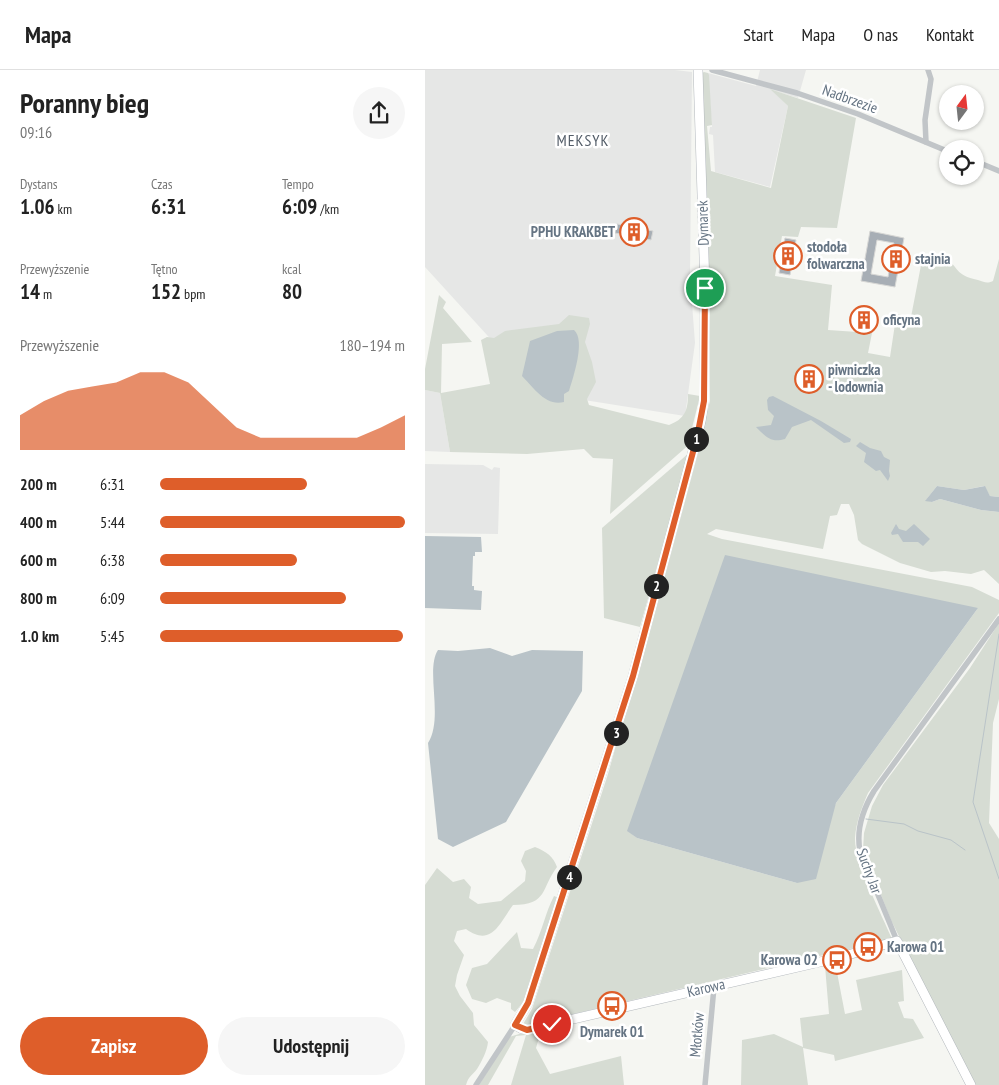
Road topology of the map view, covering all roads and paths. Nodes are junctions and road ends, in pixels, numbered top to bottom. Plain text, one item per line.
1 (698, 70) edge
2 (712, 70) edge
3 (928, 70) edge
4 (926, 142) junction
5 (939, 148) edge
6 (984, 165) edge
7 (999, 171) edge
8 (999, 619) edge
9 (897, 941) junction
10 (714, 987) junction
11 (515, 1025) junction
12 (476, 1085) edge
13 (705, 1085) edge
14 (971, 1085) edge

1 - 11 street, Dymarek
2 - 4 street, Nadbrzezie
3 - 4 street
4 - 5 street, Nadbrzezie
6 - 7 street
8 - 9 street, Suchy Jar
9 - 10 street, Karowa
9 - 14 street, Suchy Jar
10 - 11 street, Karowa
10 - 13 street, Młotków
11 - 12 street, Dymarek

